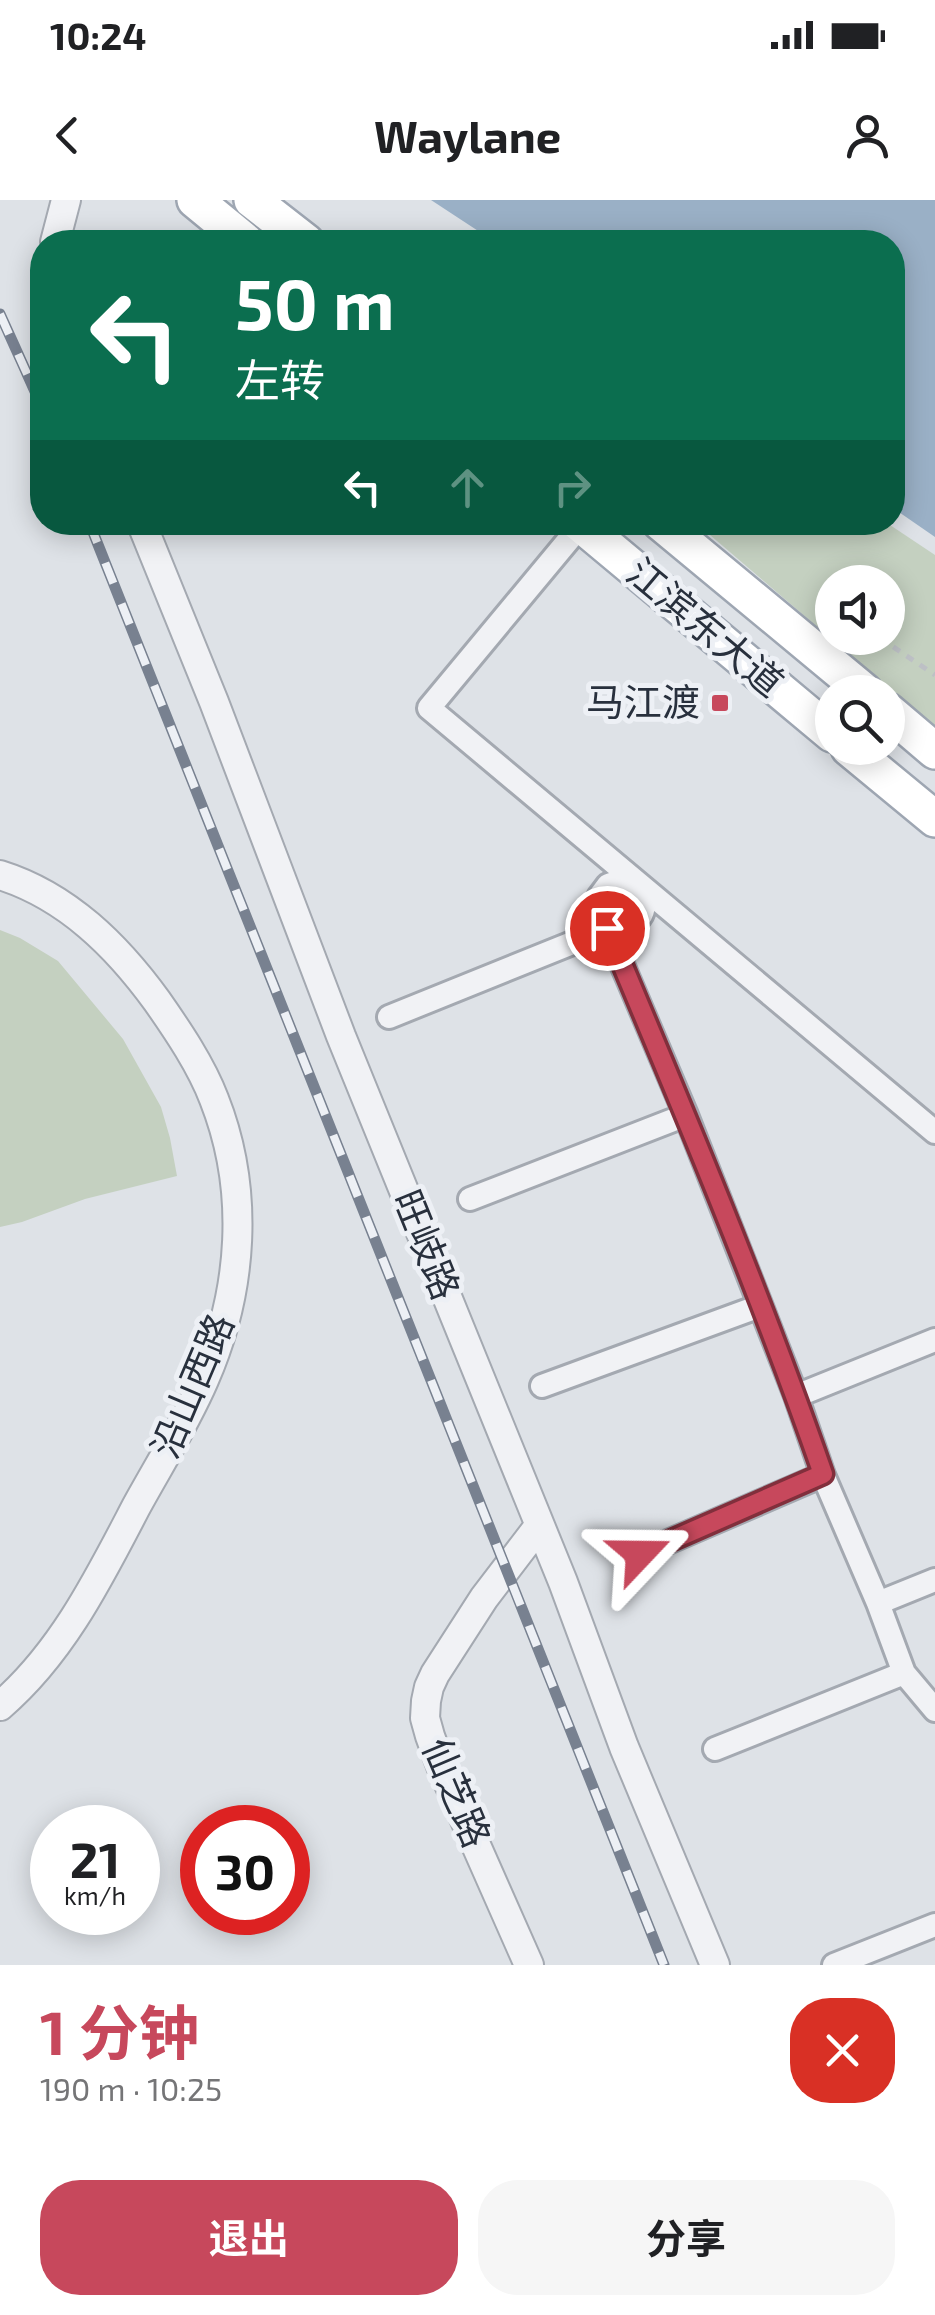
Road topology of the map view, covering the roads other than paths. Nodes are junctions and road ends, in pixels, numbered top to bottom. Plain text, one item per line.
1 (66, 200) edge
2 (195, 200) edge
3 (252, 200) edge
4 (58, 230) edge
5 (231, 230) edge
6 (291, 230) edge
7 (145, 535) edge
8 (571, 535) edge
9 (593, 535) edge
10 (676, 535) edge
11 (844, 675) edge
12 (815, 720) edge
13 (905, 726) edge
14 (935, 751) edge
15 (870, 765) edge
16 (935, 819) edge
17 (0, 875) edge
18 (637, 884) junction
19 (607, 928) junction
20 (389, 1017) dead end
21 (686, 1115) junction
22 (935, 1132) edge
23 (470, 1199) dead end
24 (760, 1306) junction
25 (935, 1340) edge
26 (542, 1386) dead end
27 (796, 1396) junction
28 (823, 1474) junction
29 (540, 1526) junction
30 (640, 1554) dead end
31 (935, 1580) edge
32 (878, 1603) junction
33 (904, 1673) junction
34 (0, 1706) edge
35 (935, 1710) edge
36 (716, 1750) dead end
37 (935, 1925) edge
38 (530, 1965) edge
39 (715, 1965) edge
40 (834, 1965) edge

1 - 4 street
2 - 5 main road
3 - 6 main road
7 - 29 street, 旺岐路
8 - 18 street
9 - 12 main road, 江滨东大道
10 - 11 main road, 江滨东大道
13 - 14 main road
15 - 16 main road
17 - 34 street, 沿山西路
18 - 19 street
18 - 19 street
18 - 22 street
19 - 20 street
19 - 21 street
21 - 23 street
21 - 24 street
24 - 26 street
24 - 27 street
25 - 27 street
27 - 28 street
28 - 30 street
28 - 32 street
29 - 38 street, 仙芝路
29 - 39 street, 旺岐路
31 - 32 street
32 - 33 street
33 - 35 street
33 - 36 street
37 - 40 street

